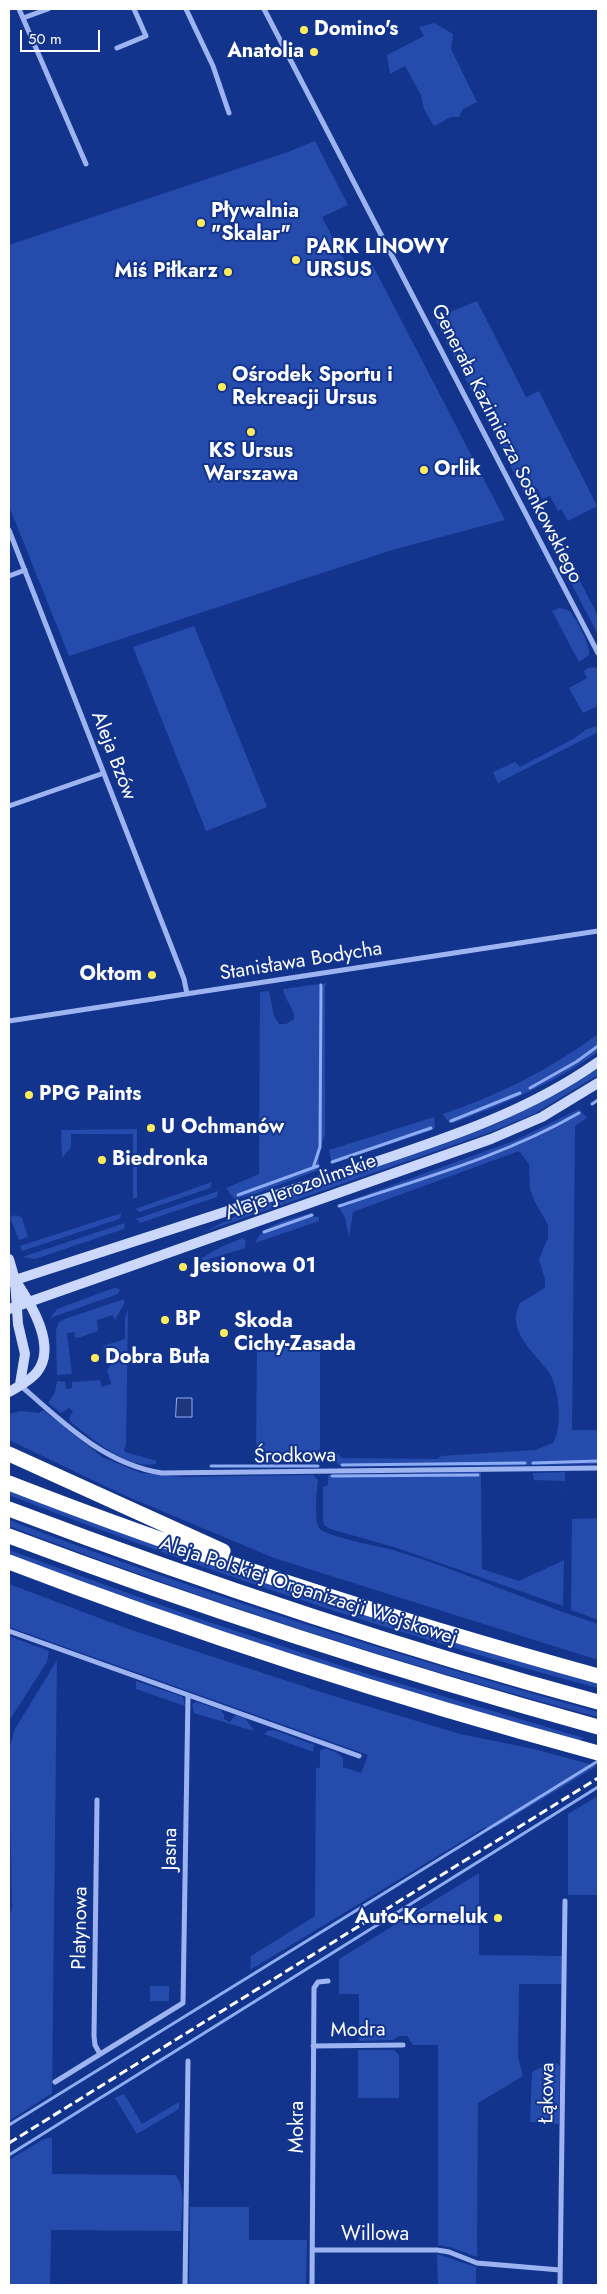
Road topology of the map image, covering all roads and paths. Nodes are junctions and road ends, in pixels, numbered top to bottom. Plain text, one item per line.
1 (19, 9) edge
2 (48, 9) edge
3 (134, 9) edge
4 (186, 9) edge
5 (264, 9) edge
6 (23, 18) junction
7 (118, 48) dead end
8 (229, 113) dead end
9 (86, 164) dead end
10 (9, 530) edge
11 (25, 570) junction
12 (9, 576) edge
13 (598, 653) edge
14 (104, 773) junction
15 (9, 806) edge
16 (598, 931) edge
17 (187, 994) junction
18 (9, 1021) edge
19 (598, 1062) edge
20 (598, 1083) edge
21 (9, 1260) edge
22 (12, 1281) edge
23 (31, 1302) junction
24 (13, 1308) edge
25 (20, 1384) junction
26 (9, 1392) edge
27 (9, 1454) edge
28 (598, 1468) edge
29 (9, 1483) edge
30 (9, 1510) edge
31 (9, 1536) edge
32 (9, 1562) edge
33 (309, 1590) junction
34 (9, 1631) edge
35 (598, 1676) edge
36 (188, 1695) junction
37 (598, 1702) edge
38 (598, 1727) edge
39 (598, 1753) edge
40 (359, 1756) dead end
41 (97, 1800) dead end
42 (566, 1901) dead end
43 (328, 1981) dead end
44 (403, 2045) dead end
45 (314, 2046) junction
46 (100, 2054) junction
47 (188, 2061) dead end
48 (55, 2082) dead end
49 (312, 2250) junction
50 (560, 2270) junction
51 (185, 2285) edge
52 (312, 2285) edge
53 (560, 2285) edge

1 - 6 street
2 - 6 street
3 - 7 street
4 - 8 street
5 - 13 street, Generała Kazimierza Sosnkowskiego
6 - 9 street
10 - 11 street, Aleja Bzów
11 - 12 street
11 - 14 street, Aleja Bzów
14 - 15 street
14 - 17 street, Aleja Bzów
16 - 17 street, Stanisława Bodycha
17 - 18 street, Stanisława Bodycha
19 - 22 main road, Aleje Jerozolimskie
20 - 23 main road, Aleje Jerozolimskie
21 - 22 main road
22 - 23 main road
22 - 24 main road
23 - 24 main road, Aleje Jerozolimskie
23 - 25 main road
24 - 25 main road
25 - 26 main road
25 - 28 street, Środkowa
27 - 33 highway
29 - 33 highway
30 - 37 highway, Aleja Polskiej Organizacji Wojskowej
31 - 38 highway
32 - 39 highway
33 - 35 highway
34 - 36 street
36 - 40 street
36 - 46 street, Jasna
41 - 46 street, Platynowa
42 - 50 street, Łąkowa
43 - 45 street, Mokra
44 - 45 street, Modra
45 - 49 street, Mokra
46 - 48 street
47 - 51 street
49 - 50 street, Willowa
49 - 52 street, Mokra
50 - 53 street, Łąkowa

